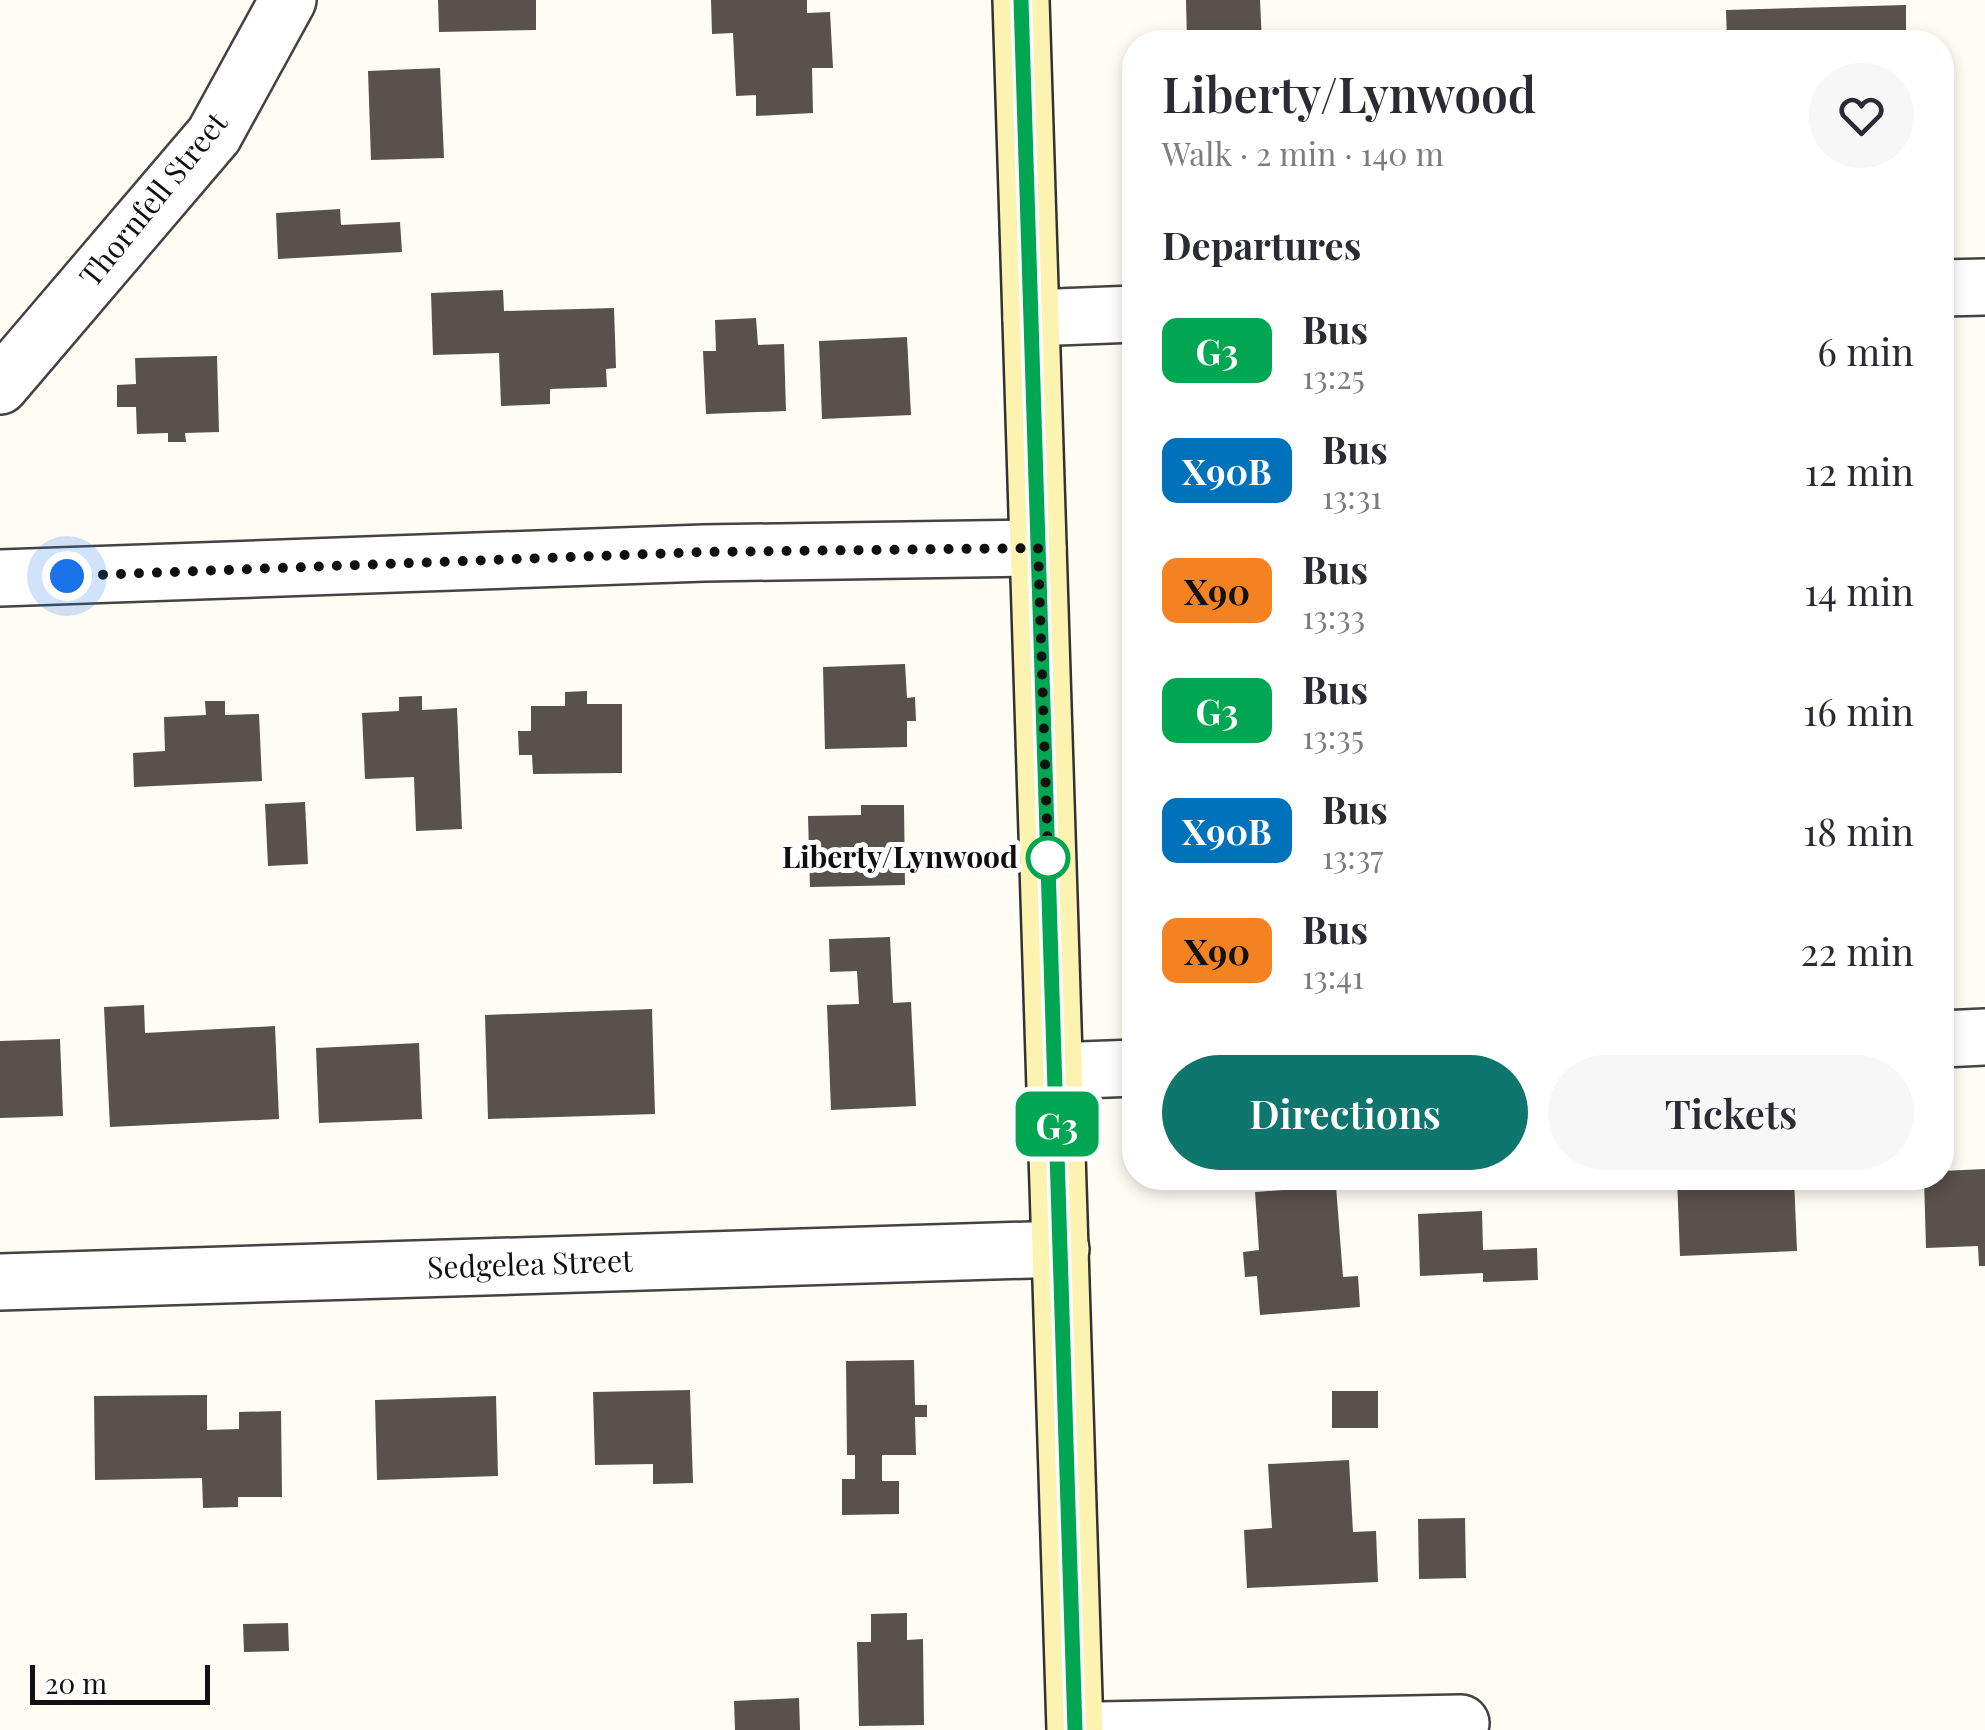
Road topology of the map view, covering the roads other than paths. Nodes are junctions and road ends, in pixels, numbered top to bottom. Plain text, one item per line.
1 (288, 0) edge
2 (1020, 0) edge
3 (1985, 287) edge
4 (1954, 288) edge
5 (1122, 314) edge
6 (1031, 318) junction
7 (0, 386) edge
8 (1038, 548) junction
9 (0, 578) edge
10 (1985, 1036) edge
11 (1954, 1038) edge
12 (1122, 1068) edge
13 (1055, 1071) junction
14 (1061, 1249) junction
15 (0, 1282) edge
16 (1460, 1724) dead end
17 (1076, 1730) edge
18 (1100, 1730) edge

1 - 7 street, Thornfell Street
2 - 6 main road
3 - 4 street
5 - 6 street
6 - 8 main road
8 - 9 street
8 - 13 main road
10 - 11 street
12 - 13 street
13 - 14 main road
14 - 15 street, Sedgelea Street
14 - 17 main road
16 - 18 street

